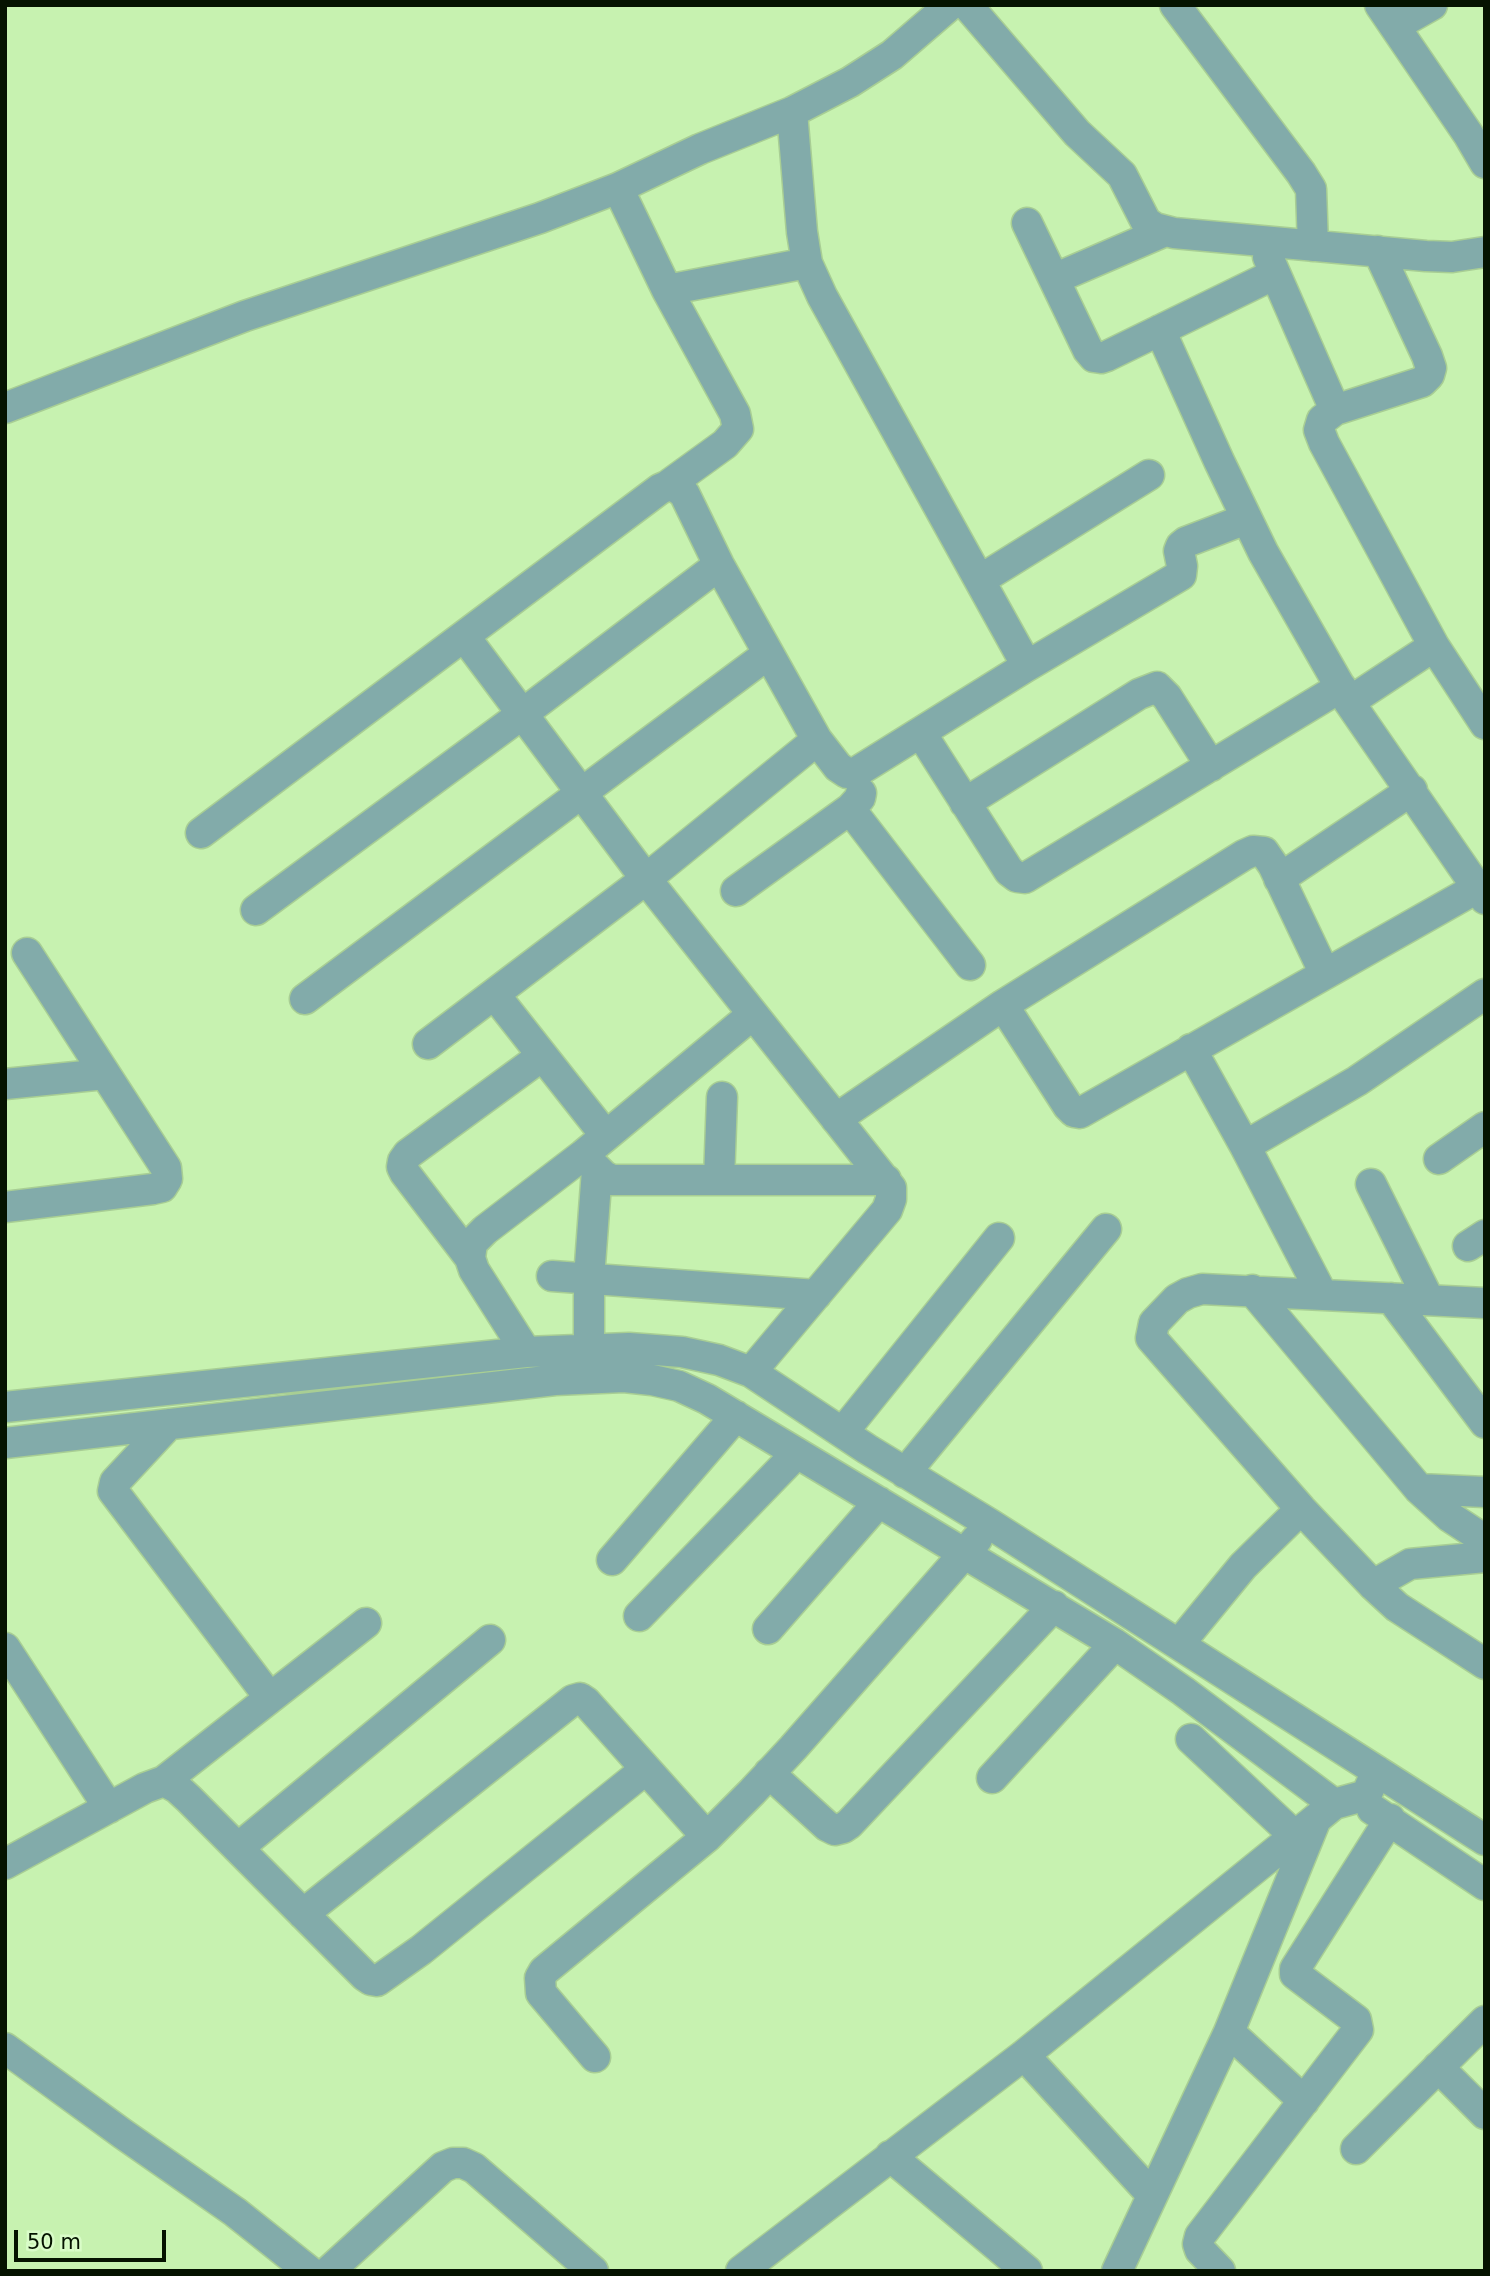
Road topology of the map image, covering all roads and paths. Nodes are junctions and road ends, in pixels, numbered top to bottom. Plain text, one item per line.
1 (950, 5) edge
2 (967, 5) edge
3 (1175, 5) edge
4 (1432, 5) edge
5 (1387, 16) edge
6 (792, 112) junction
7 (1477, 130) edge
8 (1485, 163) edge
9 (618, 188) junction
10 (1027, 223) dead end
11 (1163, 232) junction
12 (1261, 242) junction
13 (1313, 246) junction
14 (1378, 251) junction
15 (1485, 252) edge
16 (807, 263) junction
17 (1275, 274) junction
18 (1054, 279) junction
19 (667, 290) junction
20 (1160, 330) junction
21 (5, 408) edge
22 (1335, 410) junction
23 (1150, 475) dead end
24 (667, 486) junction
25 (1246, 519) junction
26 (719, 565) junction
27 (979, 580) junction
28 (464, 636) junction
29 (1434, 646) junction
30 (768, 654) junction
31 (1027, 667) junction
32 (1345, 695) junction
33 (522, 715) junction
34 (1485, 724) edge
35 (921, 733) junction
36 (817, 740) junction
37 (1211, 766) junction
38 (847, 773) junction
39 (1412, 790) junction
40 (582, 792) junction
41 (965, 803) junction
42 (850, 809) junction
43 (201, 833) dead end
44 (646, 879) junction
45 (1279, 879) junction
46 (736, 891) dead end
47 (1481, 894) edge
48 (256, 910) dead end
49 (27, 953) dead end
50 (970, 965) dead end
51 (1325, 974) junction
52 (494, 994) junction
53 (1485, 994) edge
54 (305, 999) dead end
55 (1003, 1005) junction
56 (752, 1015) junction
57 (428, 1044) dead end
58 (1192, 1049) junction
59 (542, 1056) junction
60 (105, 1074) junction
61 (5, 1084) edge
62 (722, 1097) dead end
63 (836, 1119) junction
64 (1485, 1126) edge
65 (606, 1136) junction
66 (1245, 1146) junction
67 (1439, 1159) dead end
68 (590, 1163) junction
69 (719, 1180) junction
70 (886, 1180) junction
71 (1371, 1184) dead end
72 (5, 1207) edge
73 (1105, 1229) dead end
74 (999, 1238) dead end
75 (470, 1258) junction
76 (552, 1276) dead end
77 (589, 1278) junction
78 (1252, 1290) junction
79 (1322, 1294) junction
80 (816, 1295) junction
81 (1391, 1298) junction
82 (1429, 1300) junction
83 (1485, 1303) edge
84 (589, 1349) junction
85 (526, 1352) junction
86 (751, 1373) junction
87 (263, 1395) junction
88 (5, 1407) edge
89 (736, 1416) junction
90 (1485, 1423) edge
91 (169, 1424) junction
92 (843, 1432) junction
93 (5, 1443) edge
94 (797, 1452) junction
95 (905, 1473) junction
96 (1419, 1489) junction
97 (1482, 1489) edge
98 (879, 1502) junction
99 (1301, 1509) junction
100 (977, 1539) junction
101 (1485, 1540) edge
102 (1485, 1557) edge
103 (612, 1560) dead end
104 (1373, 1585) junction
105 (1054, 1606) junction
106 (639, 1616) dead end
107 (366, 1623) dead end
108 (768, 1629) dead end
109 (490, 1640) dead end
110 (1115, 1644) junction
111 (1179, 1644) junction
112 (5, 1648) edge
113 (1485, 1664) edge
114 (270, 1698) junction
115 (1191, 1739) dead end
116 (646, 1769) junction
117 (769, 1773) junction
118 (992, 1778) dead end
119 (164, 1781) junction
120 (1346, 1800) junction
121 (109, 1808) junction
122 (1390, 1819) junction
123 (707, 1837) junction
124 (1485, 1840) edge
125 (238, 1848) junction
126 (5, 1864) edge
127 (1485, 1885) edge
128 (303, 1914) junction
129 (1485, 2021) edge
130 (1229, 2032) junction
131 (5, 2048) edge
132 (1024, 2054) junction
133 (595, 2057) dead end
134 (1438, 2067) junction
135 (1304, 2101) junction
136 (1485, 2114) edge
137 (1356, 2148) dead end
138 (890, 2156) junction
139 (1152, 2195) junction
140 (309, 2271) edge
141 (329, 2271) edge
142 (593, 2271) edge
143 (741, 2271) edge
144 (1027, 2271) edge
145 (1117, 2271) edge
146 (1220, 2271) edge

1 - 6 street
2 - 11 street
3 - 13 street
4 - 5 street
5 - 7 street
6 - 9 street
6 - 16 street
7 - 8 street
9 - 19 street
9 - 21 street
10 - 18 street
11 - 12 street
11 - 18 street
12 - 13 street
12 - 17 street
13 - 14 street
14 - 15 street
14 - 22 street
16 - 19 street
16 - 27 street
17 - 20 street
17 - 22 street
18 - 20 street
19 - 24 street
20 - 25 street
22 - 29 street
23 - 27 street
24 - 26 street
24 - 28 street
25 - 31 street
25 - 32 street
26 - 30 street
26 - 33 street
27 - 31 street
28 - 33 street
28 - 43 street
29 - 32 street
29 - 34 street
30 - 36 street
30 - 40 street
31 - 35 street
32 - 37 street
32 - 39 street
33 - 40 street
33 - 48 street
35 - 38 street
35 - 41 street
36 - 38 street
36 - 44 street
37 - 41 street
37 - 41 street
38 - 42 street
39 - 45 street
39 - 47 street
40 - 44 street
40 - 54 street
42 - 46 street
42 - 50 street
44 - 52 street
44 - 56 street
45 - 51 street
45 - 55 street
47 - 51 street
49 - 60 street
51 - 58 street
52 - 57 street
52 - 59 street
53 - 66 street
55 - 58 street
55 - 63 street
56 - 63 street
56 - 65 street
58 - 66 street
59 - 65 street
59 - 75 street
60 - 61 street
60 - 72 street
62 - 69 street
63 - 70 street
64 - 67 street
65 - 68 street
66 - 79 street
68 - 69 street
68 - 75 street
68 - 77 street
69 - 70 street
70 - 80 street
71 - 82 street
73 - 95 street
74 - 92 street
75 - 85 street
76 - 77 street
77 - 80 street
77 - 84 street
78 - 79 street
78 - 96 street
78 - 99 street
79 - 81 street
80 - 86 street
81 - 82 street
81 - 90 street
82 - 83 street
84 - 85 street
84 - 86 street
85 - 87 street
86 - 92 street
87 - 88 street
87 - 89 street
87 - 91 street
89 - 94 street
89 - 103 street
91 - 93 street
91 - 114 street
92 - 95 street
94 - 98 street
94 - 106 street
95 - 100 street
96 - 97 street
96 - 101 street
98 - 100 street
98 - 108 street
99 - 104 street
99 - 111 street
100 - 105 street
100 - 111 street
100 - 117 street
102 - 104 street
104 - 113 street
105 - 110 street
105 - 117 street
107 - 114 street
109 - 125 street
110 - 118 street
110 - 120 street
111 - 120 street
112 - 121 street
114 - 119 street
115 - 120 street
116 - 123 street
116 - 128 street
116 - 128 street
117 - 123 street
119 - 121 street
119 - 125 street
120 - 122 street
120 - 124 street
120 - 130 street
120 - 132 street
121 - 126 street
122 - 127 street
122 - 135 street
123 - 133 street
125 - 128 street
129 - 134 street
130 - 135 street
130 - 139 street
131 - 140 street
132 - 138 street
132 - 139 street
134 - 136 street
134 - 137 street
135 - 146 street
138 - 143 street
138 - 144 street
139 - 145 street
141 - 142 street

